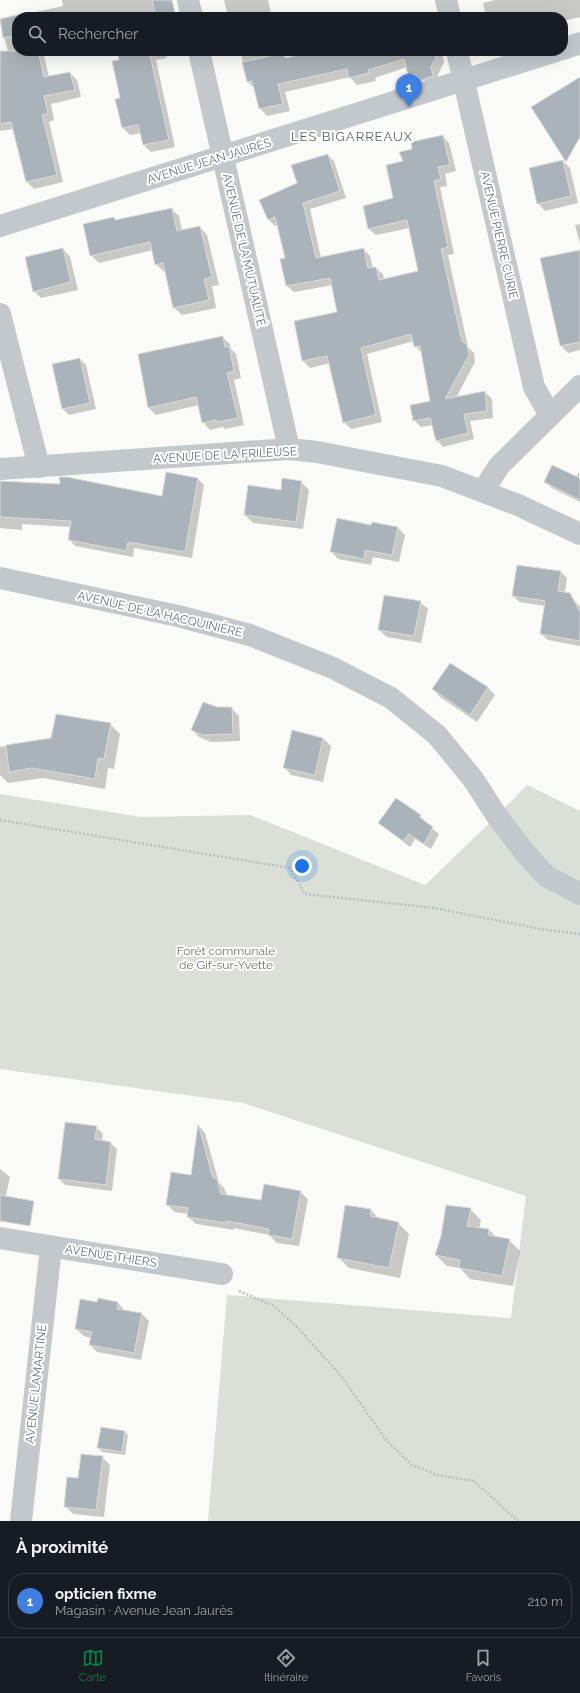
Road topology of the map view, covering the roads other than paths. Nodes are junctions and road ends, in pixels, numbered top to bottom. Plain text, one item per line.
1 (188, 0) edge
2 (446, 0) edge
3 (191, 12) edge
4 (449, 12) edge
5 (580, 43) edge
6 (568, 47) edge
7 (200, 56) edge
8 (458, 56) edge
9 (540, 56) edge
10 (464, 80) junction
11 (223, 157) junction
12 (0, 226) edge
13 (0, 314) edge
14 (580, 386) edge
15 (550, 416) junction
16 (289, 449) junction
17 (39, 467) junction
18 (0, 469) edge
19 (484, 491) junction
20 (580, 534) edge
21 (0, 578) edge
22 (580, 894) edge
23 (0, 1238) edge
24 (51, 1247) junction
25 (222, 1274) road end
26 (21, 1521) edge

1 - 3 street
2 - 4 street
5 - 6 street
7 - 11 street, AVENUE DE LA MUTUALITÉ
8 - 10 street, AVENUE PIERRE CURIE
9 - 10 street, AVENUE JEAN JAURÈS
10 - 11 street, AVENUE JEAN JAURÈS
10 - 15 street, AVENUE PIERRE CURIE
11 - 12 street, AVENUE JEAN JAURÈS
11 - 16 street, AVENUE DE LA MUTUALITÉ
13 - 17 street
14 - 15 street
15 - 19 street
16 - 17 street, AVENUE DE LA FRILEUSE
16 - 19 street, AVENUE DE LA FRILEUSE
17 - 18 street, AVENUE DE LA FRILEUSE
19 - 20 street, AVENUE DE LA FRILEUSE
21 - 22 street, AVENUE DE LA HACQUINIÈRE
23 - 24 street, AVENUE THIERS
24 - 25 street, AVENUE THIERS
24 - 26 street, AVENUE LAMARTINE

